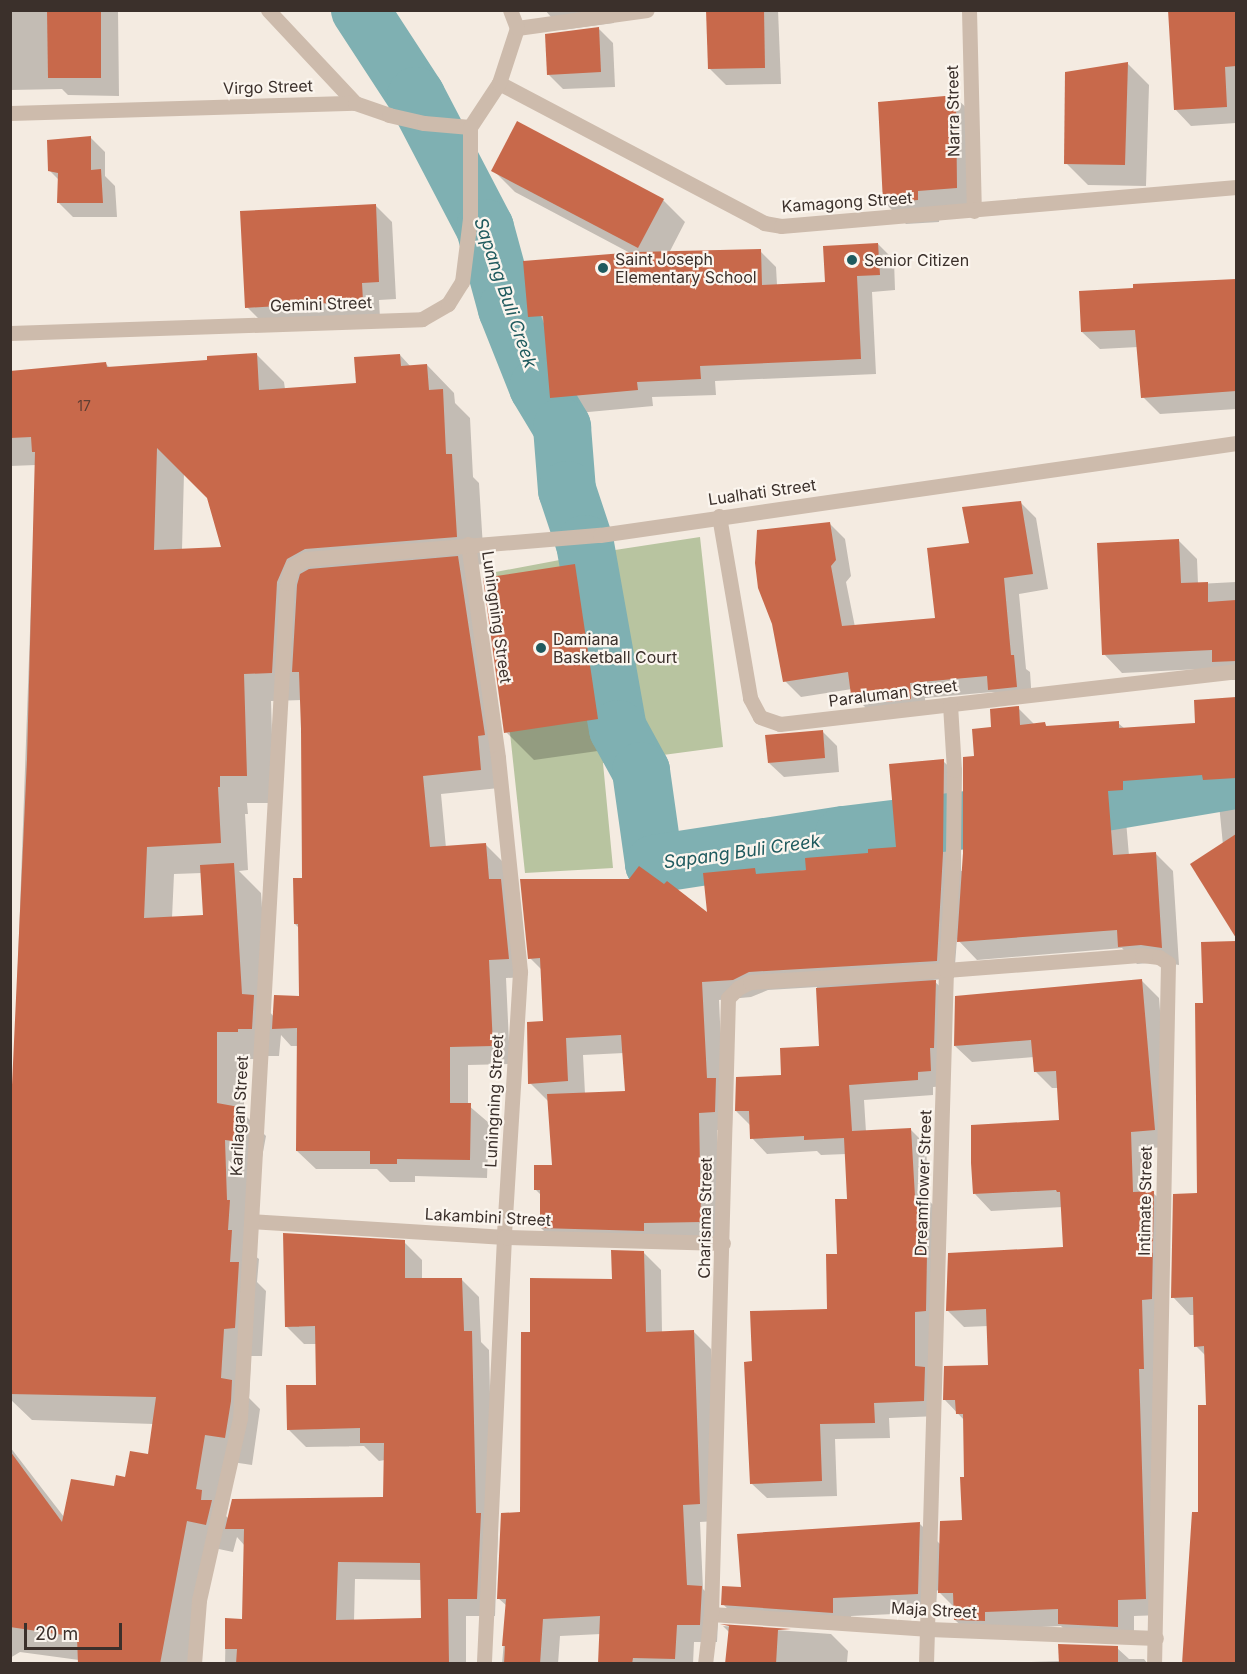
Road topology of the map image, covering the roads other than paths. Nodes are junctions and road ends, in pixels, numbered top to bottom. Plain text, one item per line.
1 (268, 10) edge
2 (510, 10) edge
3 (647, 10) edge
4 (969, 10) edge
5 (517, 28) junction
6 (499, 83) junction
7 (355, 102) junction
8 (10, 113) edge
9 (470, 127) junction
10 (1236, 187) edge
11 (974, 211) junction
12 (10, 333) edge
13 (1236, 442) edge
14 (719, 516) junction
15 (468, 544) junction
16 (292, 567) joint
17 (1236, 671) edge
18 (950, 704) junction
19 (946, 970) junction
20 (251, 1221) junction
21 (504, 1237) junction
22 (723, 1243) junction
23 (711, 1614) junction
24 (929, 1629) junction
25 (1156, 1638) junction
26 (194, 1664) edge
27 (484, 1664) edge
28 (705, 1664) edge
29 (926, 1664) edge
30 (1154, 1664) edge

1 - 7 street
2 - 5 street
3 - 5 street
4 - 11 street, Narra Street
5 - 6 street
6 - 9 street
6 - 11 street, Kamagong Street
7 - 8 street, Virgo Street
7 - 9 street, Virgo Street
9 - 12 street, Gemini Street
10 - 11 street, Kamagong Street
13 - 14 street, Lualhati Street
14 - 15 street, Lualhati Street
14 - 18 street, Paraluman Street
15 - 16 street, Lualhati Street
15 - 21 street, Luningning Street
16 - 20 street, Karilagan Street
17 - 18 street, Paraluman Street
18 - 19 street, Dreamflower Street
19 - 22 street, Charisma Street
19 - 24 street, Dreamflower Street
19 - 25 street, Intimate Street
20 - 21 street, Lakambini Street
20 - 26 street, Karilagan Street
21 - 22 street, Lakambini Street
21 - 27 street, Luningning Street
22 - 23 street, Charisma Street
23 - 24 street, Maja Street
23 - 28 street, Charisma Street
24 - 25 street, Maja Street
24 - 29 street, Dreamflower Street
25 - 30 street, Intimate Street

